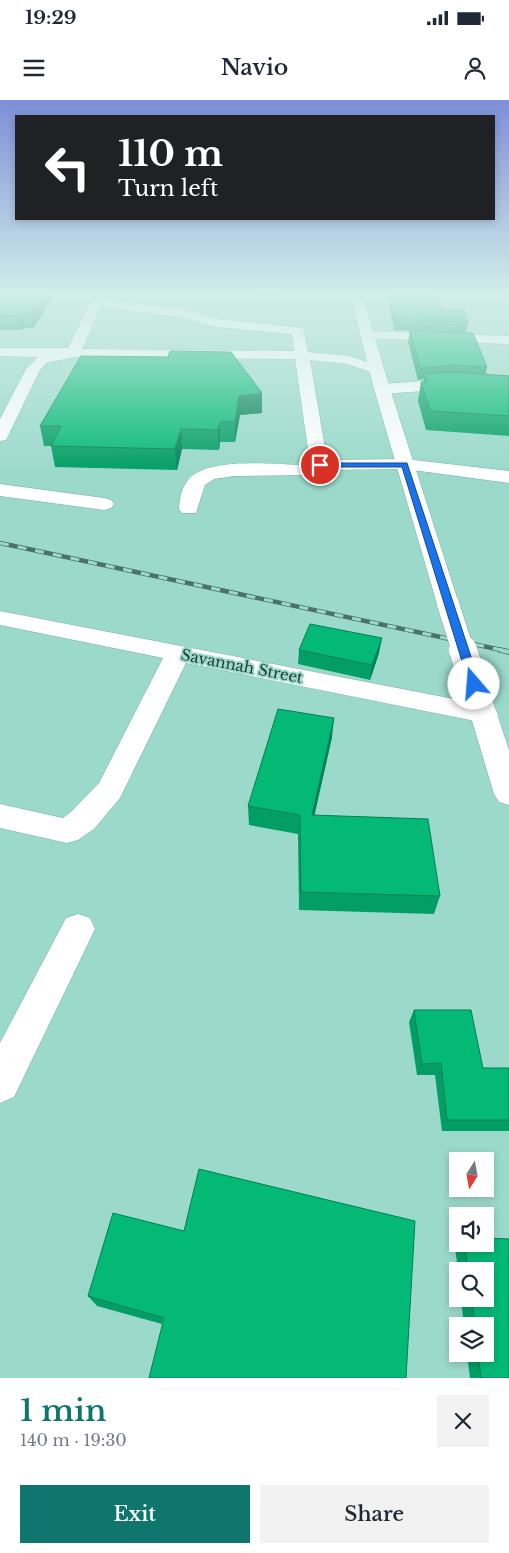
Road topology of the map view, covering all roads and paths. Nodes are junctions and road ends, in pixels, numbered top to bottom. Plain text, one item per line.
1 (70, 354) edge
2 (146, 354) edge
3 (313, 354) edge
4 (373, 354) edge
5 (301, 355) junction
6 (16, 369) dead end
7 (32, 369) junction
8 (377, 370) junction
9 (509, 387) edge
10 (8, 388) dead end
11 (24, 388) junction
12 (382, 390) junction
13 (7, 408) edge
14 (1, 433) edge
15 (405, 464) junction
16 (320, 465) junction
17 (509, 477) edge
18 (0, 490) edge
19 (104, 504) dead end
20 (189, 509) dead end
21 (0, 618) edge
22 (178, 653) junction
23 (484, 714) junction
24 (509, 794) edge
25 (0, 816) edge
26 (78, 929) dead end
27 (0, 1083) edge

1 - 7 main road
2 - 5 main road
3 - 5 main road
4 - 8 main road
5 - 8 main road
5 - 16 main road
6 - 7 main road
7 - 11 main road
8 - 12 main road
9 - 12 main road
10 - 11 main road
11 - 13 main road
12 - 15 main road
13 - 14 main road
15 - 16 main road
15 - 17 main road
15 - 23 main road, bridge
16 - 20 main road
18 - 19 main road
21 - 22 main road, Savannah Street
22 - 23 main road, Savannah Street
22 - 25 main road
23 - 24 main road
26 - 27 main road

